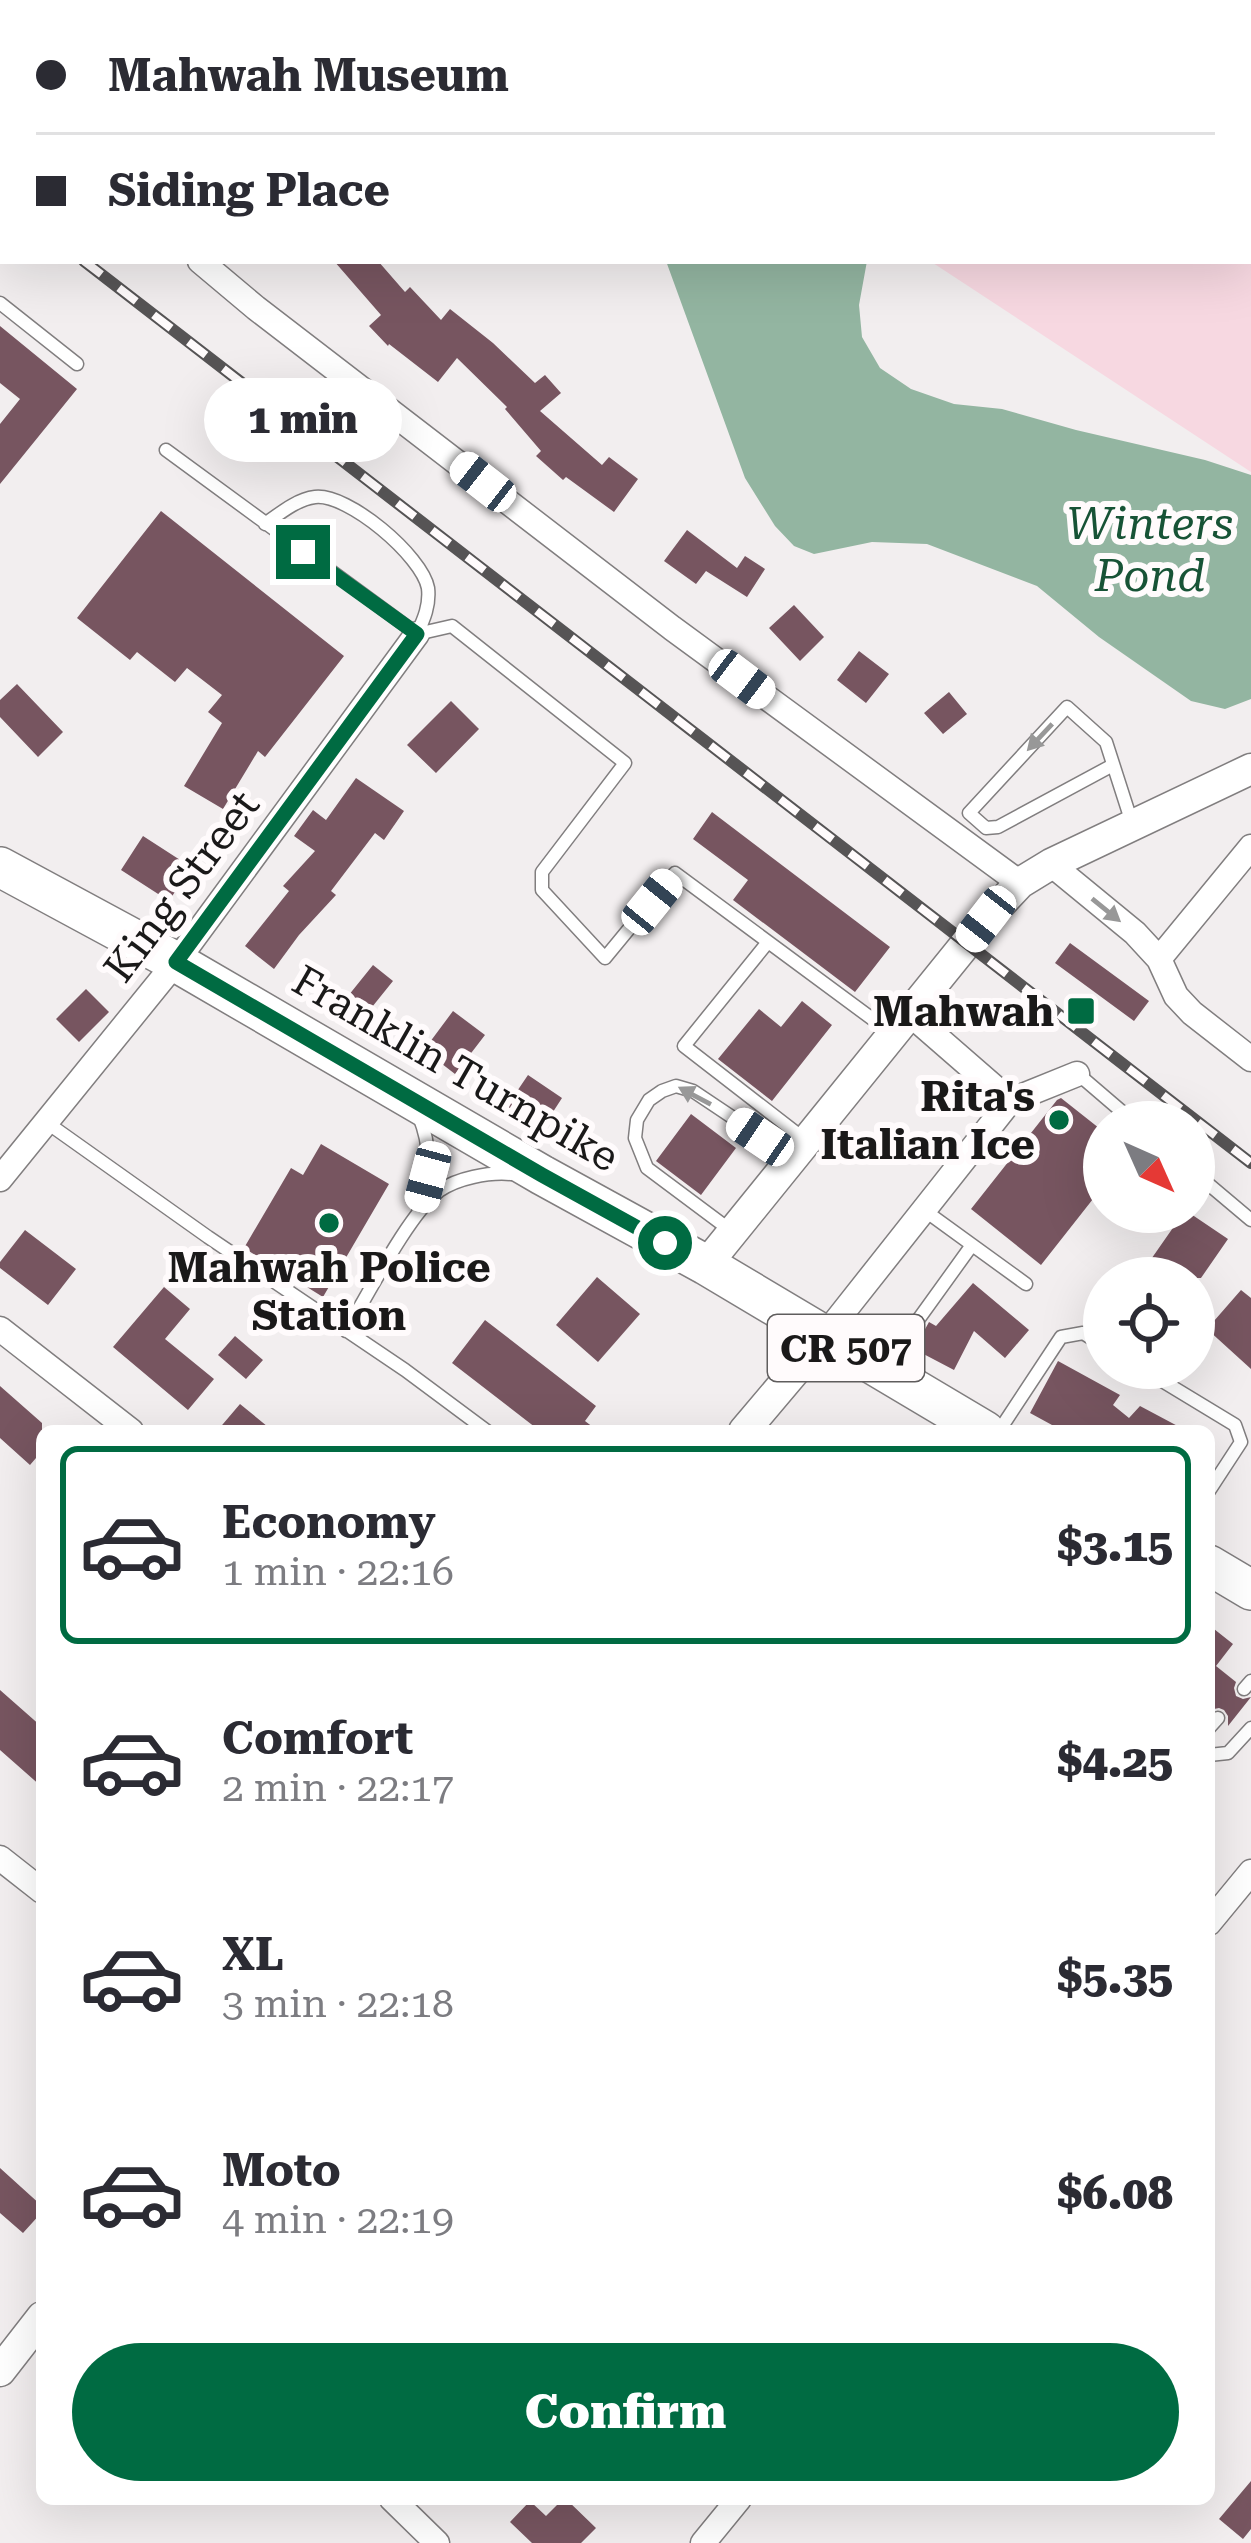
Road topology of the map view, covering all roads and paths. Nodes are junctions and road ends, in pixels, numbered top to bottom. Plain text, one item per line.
1 (204, 264) edge
2 (0, 303) edge
3 (76, 364) dead end
4 (166, 450) dead end
5 (265, 524) junction
6 (417, 634) junction
7 (1113, 765) junction
8 (1251, 769) edge
9 (969, 813) junction
10 (1132, 824) junction
11 (951, 833) junction
12 (1251, 847) edge
13 (1051, 864) junction
14 (0, 866) edge
15 (1020, 883) junction
16 (768, 942) junction
17 (1159, 959) junction
18 (176, 962) junction
19 (902, 1024) junction
20 (1251, 1059) edge
21 (1077, 1074) joint
22 (413, 1100) junction
23 (1010, 1101) junction
24 (1109, 1101) edge
25 (46, 1122) junction
26 (801, 1150) junction
27 (542, 1175) junction
28 (0, 1179) edge
29 (1215, 1190) edge
30 (924, 1210) junction
31 (418, 1214) junction
32 (1251, 1220) edge
33 (734, 1232) junction
34 (972, 1245) junction
35 (706, 1265) junction
36 (1026, 1284) dead end
37 (0, 1329) edge
38 (346, 1331) junction
39 (1083, 1333) edge
40 (825, 1335) junction
41 (898, 1379) junction
42 (1176, 1389) edge
43 (123, 1425) edge
44 (479, 1425) edge
45 (749, 1425) edge
46 (975, 1425) edge
47 (1003, 1425) edge
48 (1215, 1482) edge
49 (1215, 1569) edge
50 (1251, 1590) edge
51 (1251, 1728) edge
52 (1215, 1754) edge
53 (0, 1858) edge
54 (1251, 1872) edge
55 (36, 1886) edge
56 (1215, 1916) edge
57 (36, 2326) edge
58 (0, 2371) edge
59 (398, 2505) edge
60 (734, 2505) edge
61 (437, 2543) edge
62 (703, 2543) edge

1 - 11 street
2 - 3 lane
4 - 5 lane
5 - 6 lane
5 - 6 lane
6 - 16 lane
6 - 18 street, King Street
7 - 9 lane
7 -> 9 lane
7 - 10 lane
8 - 10 street
9 - 11 lane
10 - 13 street
11 - 15 street
12 - 17 street
13 - 15 street
13 -> 17 street
14 - 18 main road, Franklin Turnpike / CR 507
15 - 19 street
16 - 19 lane
16 - 26 lane
17 - 20 street
18 - 22 main road, Franklin Turnpike / CR 507
18 - 25 street, King Street
19 - 23 street
19 - 26 street
21 - 23 street
21 - 24 lane
22 - 27 main road, Franklin Turnpike / CR 507
22 - 31 lane
23 - 30 street
25 - 28 street, King Street
25 - 38 lane
26 - 33 street
26 -> 33 lane
27 - 31 lane
27 - 35 main road, Franklin Turnpike / CR 507
29 - 32 lane
30 - 34 lane
30 - 40 street
31 - 38 lane
33 - 35 street
34 - 36 lane
34 - 41 lane
35 - 40 main road, Franklin Turnpike / CR 507
37 - 43 street
38 - 44 lane
39 - 47 lane
40 - 41 main road, Franklin Turnpike / CR 507
40 - 45 street
41 - 46 main road, Franklin Turnpike / CR 507
42 - 48 lane
49 - 50 main road
51 - 52 lane
53 - 55 street
54 - 56 street
57 - 58 street
59 - 61 street
60 - 62 street

